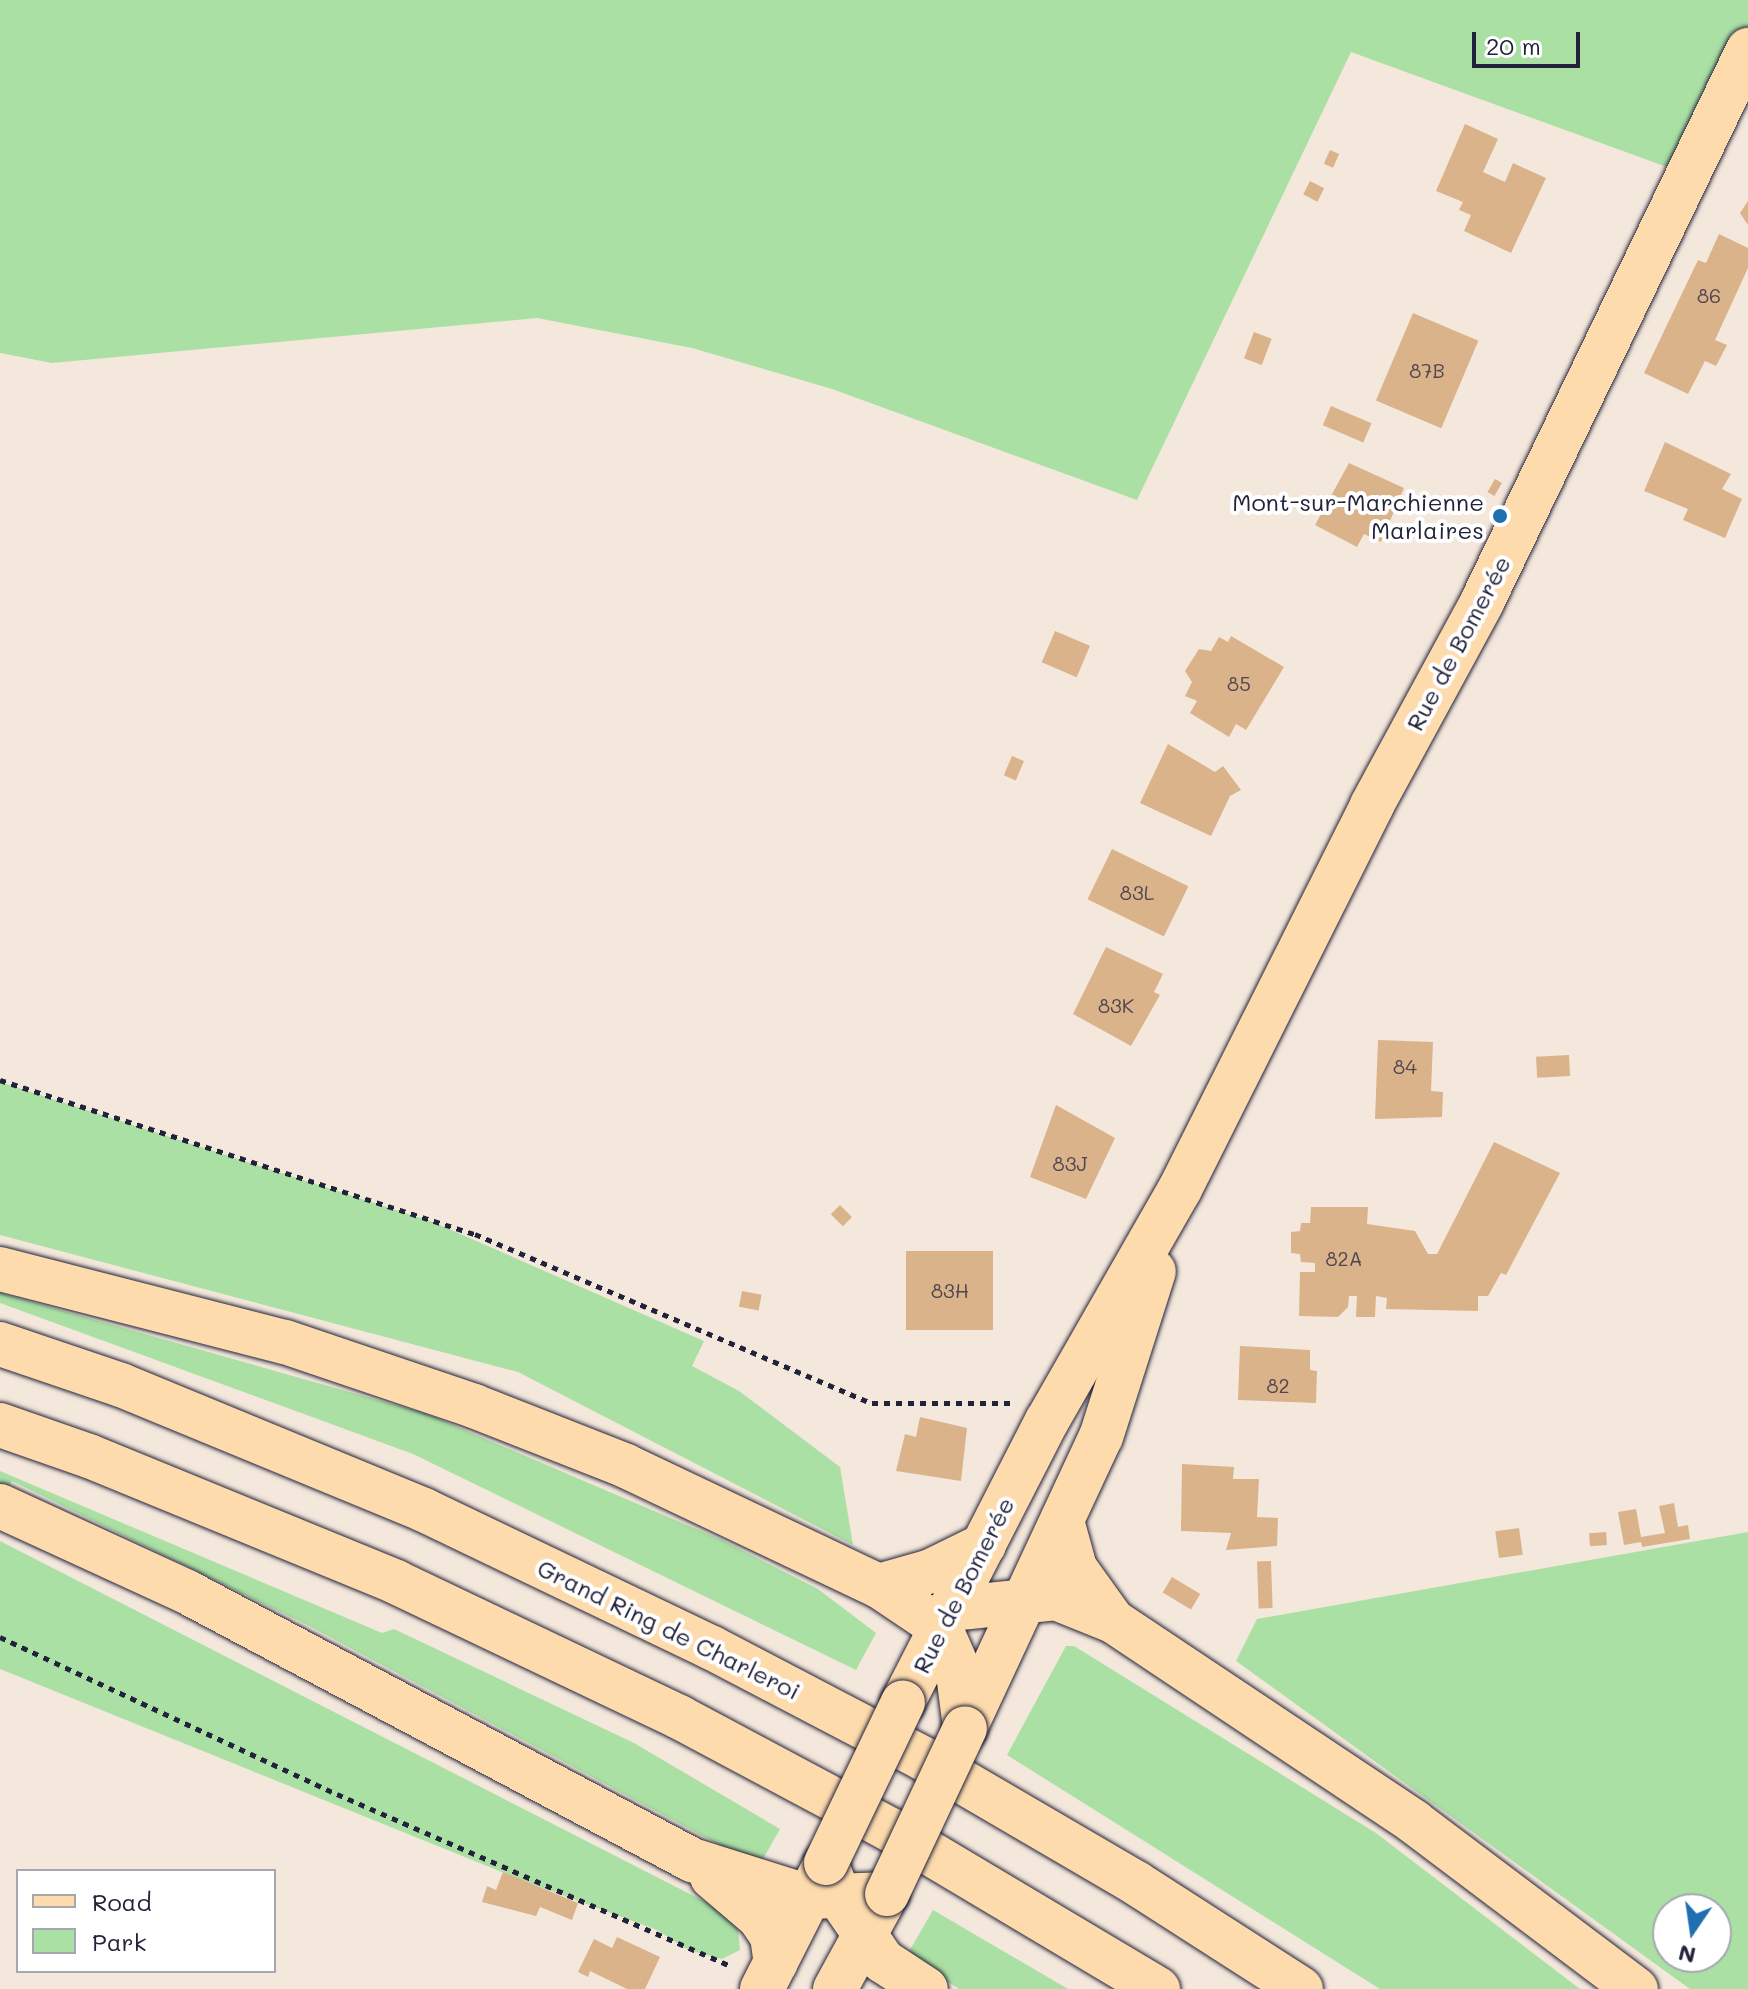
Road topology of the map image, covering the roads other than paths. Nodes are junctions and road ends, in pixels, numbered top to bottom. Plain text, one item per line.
1 (1748, 50) edge
2 (1180, 1189) junction
3 (0, 1269) edge
4 (0, 1344) edge
5 (0, 1425) edge
6 (0, 1506) edge
7 (1062, 1521) junction
8 (984, 1545) junction
9 (879, 1586) junction
10 (1027, 1597) junction
11 (945, 1618) junction
12 (1113, 1621) junction
13 (969, 1707) junction
14 (692, 1860) junction
15 (825, 1886) junction
16 (887, 1894) junction
17 (864, 1936) junction
18 (768, 1978) edge
19 (835, 1989) edge
20 (926, 1989) edge
21 (1158, 1989) edge
22 (1301, 1989) edge
23 (1636, 1989) edge

1 - 2 main road, Rue de Bomerée
2 - 7 main road, Rue de Bomerée
2 - 8 main road, Rue de Bomerée
3 - 9 main road
4 - 22 main road, Grand Ring de Charleroi
5 - 21 main road
6 - 14 main road
7 - 10 main road, Rue de Bomerée
7 - 12 main road
8 - 9 main road
8 - 11 main road, Rue de Bomerée
9 - 11 main road
10 - 11 main road
10 - 12 main road
10 - 13 main road, Rue de Bomerée
11 - 13 main road
11 - 15 main road, Rue de Bomerée, bridge
12 - 23 main road
13 - 16 main road, Rue de Bomerée, bridge
14 - 15 main road
14 - 18 main road
15 - 16 main road
15 - 17 main road
15 - 18 main road, Rue de Bomerée
16 - 17 main road, Rue de Bomerée
17 - 19 main road, Rue de Bomerée
17 - 20 main road

